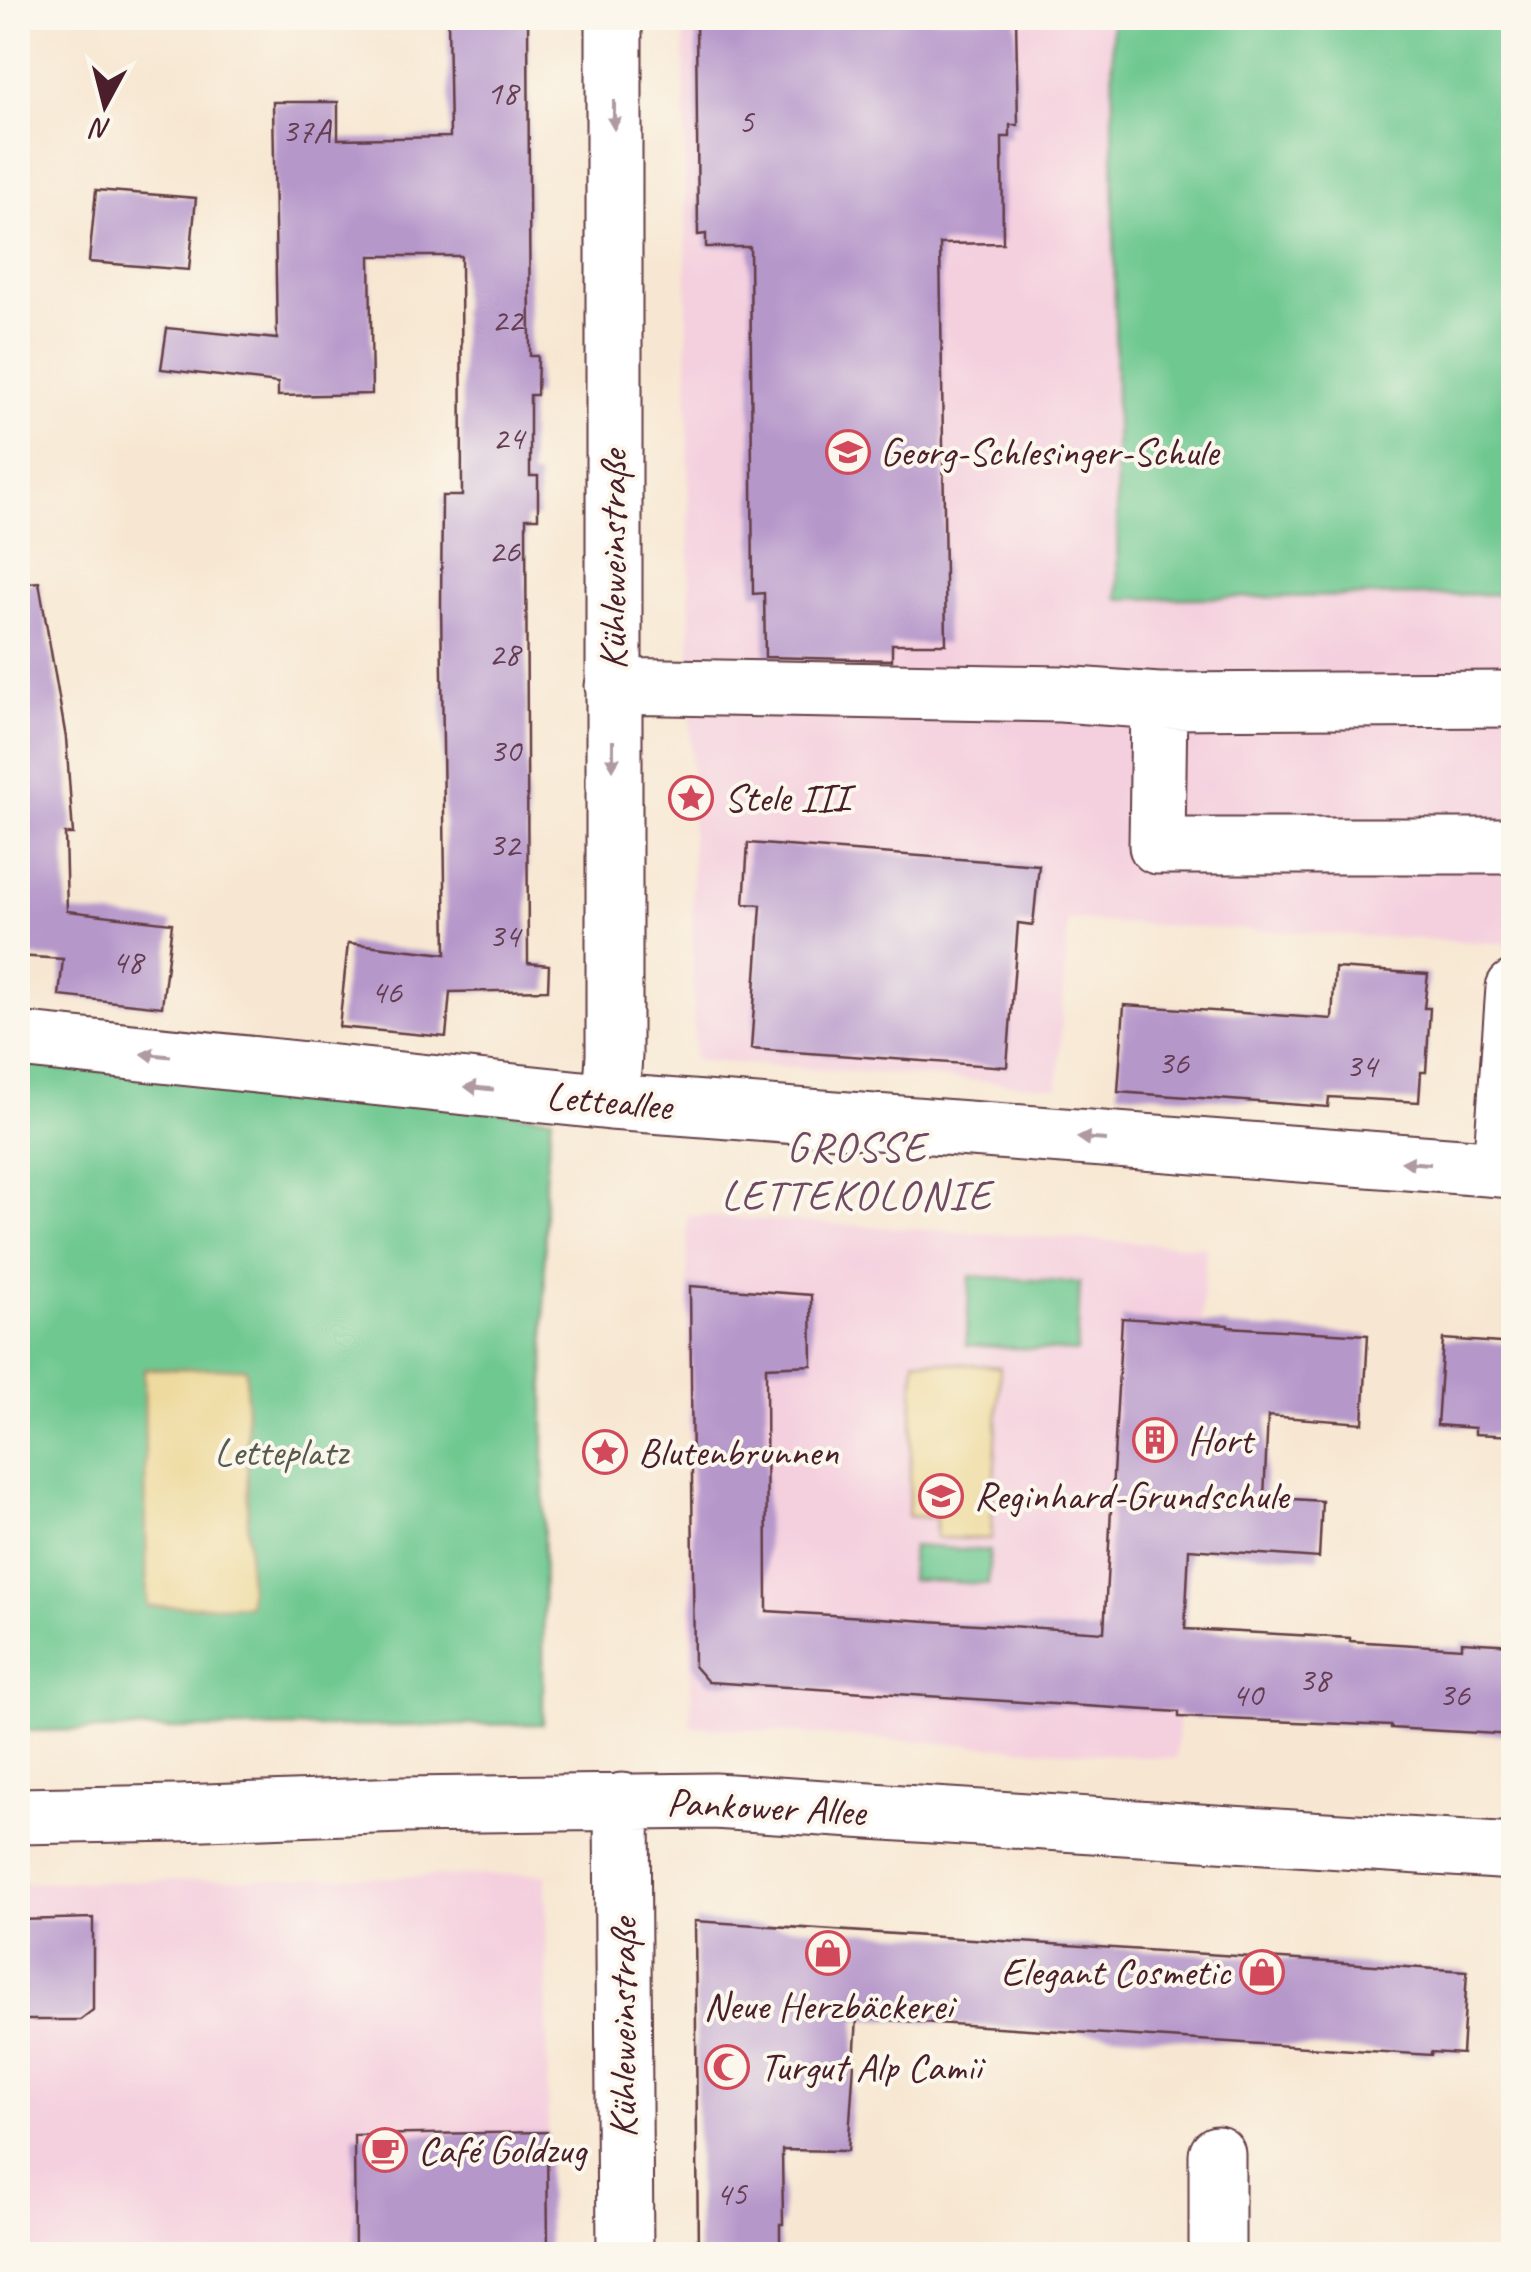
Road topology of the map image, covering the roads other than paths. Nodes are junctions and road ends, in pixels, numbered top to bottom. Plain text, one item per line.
1 (614, 18) edge
2 (613, 686) junction
3 (1514, 699) edge
4 (1158, 701) junction
5 (1514, 846) edge
6 (1514, 988) edge
7 (18, 1040) edge
8 (611, 1102) junction
9 (1508, 1170) edge
10 (622, 1801) junction
11 (18, 1816) edge
12 (1514, 1852) edge
13 (1217, 2154) dead end
14 (625, 2254) edge
15 (1217, 2254) edge

1 -> 2 street, Kühleweinstraße
2 - 4 street
2 -> 8 street, Kühleweinstraße
3 - 4 street
4 - 5 street
6 - 9 street, Letteallee
8 -> 7 street, Letteallee
9 -> 8 street, Letteallee
10 - 11 street, Pankower Allee
10 - 12 street, Pankower Allee
10 - 14 street, Kühleweinstraße
13 - 15 street

